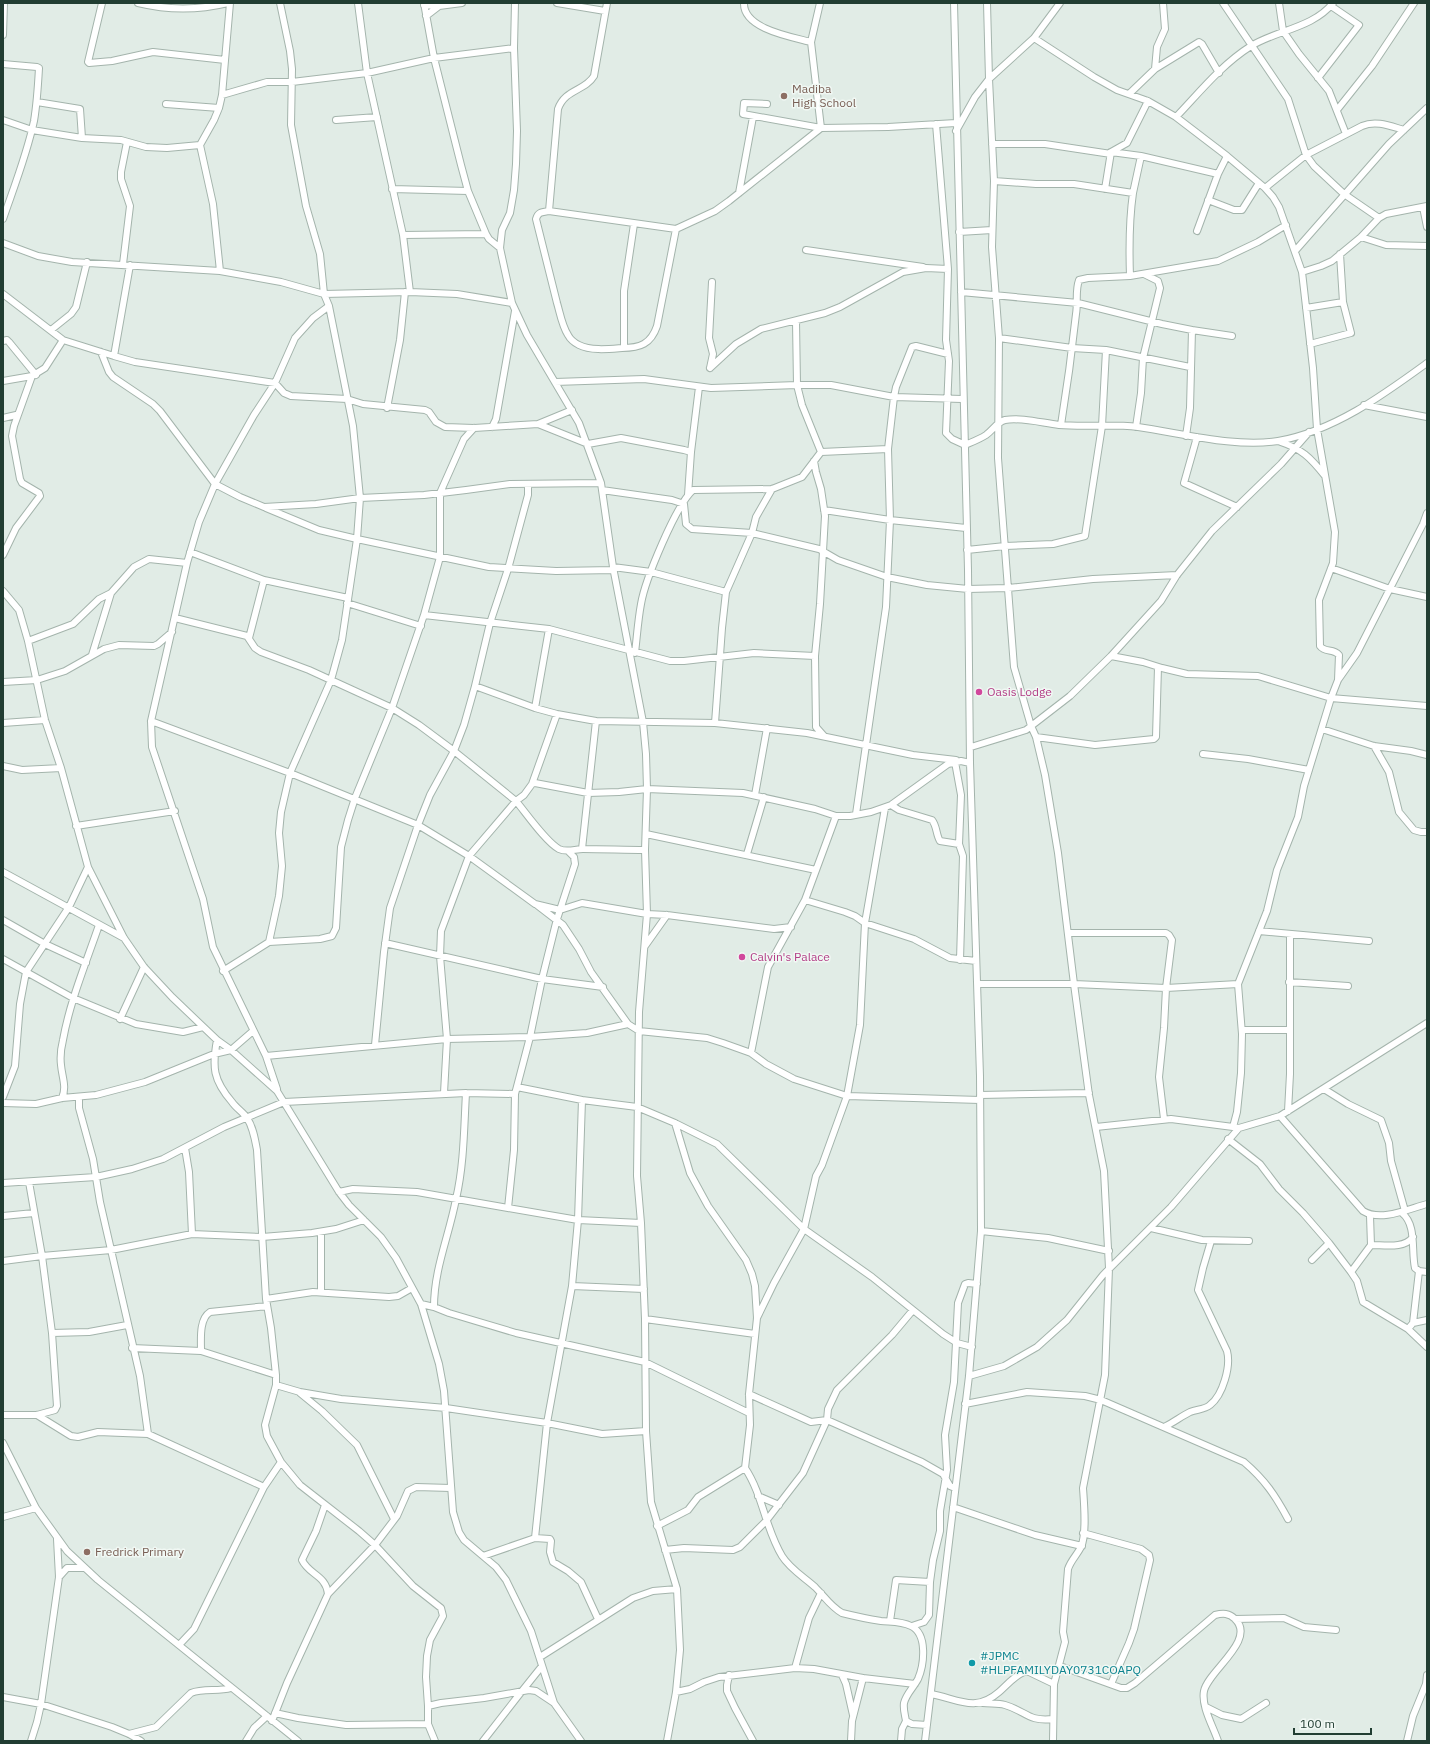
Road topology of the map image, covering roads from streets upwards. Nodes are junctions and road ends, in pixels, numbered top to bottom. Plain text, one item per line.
1 (4, 3) edge
2 (102, 3) edge
3 (138, 3) edge
4 (229, 3) edge
5 (280, 3) edge
6 (358, 3) edge
7 (462, 3) edge
8 (515, 3) edge
9 (557, 3) edge
10 (607, 3) edge
11 (744, 3) edge
12 (820, 3) edge
13 (954, 3) edge
14 (987, 3) edge
15 (1060, 3) edge
16 (1163, 3) edge
17 (1223, 3) edge
18 (1279, 3) edge
19 (1414, 3) edge
20 (424, 4) edge
21 (1332, 4) edge
22 (214, 5) edge
23 (439, 6) junction
24 (605, 11) junction
25 (426, 16) junction
26 (3, 28) edge
27 (1283, 31) junction
28 (3, 35) edge
29 (1034, 38) junction
30 (811, 42) junction
31 (1251, 46) junction
32 (514, 48) junction
33 (434, 58) junction
34 (225, 60) junction
35 (3, 64) edge
36 (1155, 69) junction
37 (1219, 72) junction
38 (366, 73) junction
39 (1318, 78) junction
40 (989, 79) junction
41 (292, 82) junction
42 (1129, 94) junction
43 (222, 95) junction
44 (1148, 101) junction
45 (37, 102) junction
46 (166, 104) dead end
47 (767, 104) dead end
48 (219, 108) junction
49 (1427, 108) edge
50 (1337, 110) junction
51 (377, 117) junction
52 (753, 117) junction
53 (1176, 117) junction
54 (3, 120) edge
55 (336, 120) dead end
56 (956, 123) junction
57 (936, 124) junction
58 (821, 128) junction
59 (32, 130) junction
60 (1404, 130) junction
61 (956, 132) junction
62 (1346, 134) junction
63 (82, 138) junction
64 (127, 142) junction
65 (992, 144) junction
66 (200, 145) junction
67 (1111, 153) junction
68 (1306, 155) junction
69 (1141, 156) junction
70 (1227, 156) junction
71 (1218, 174) junction
72 (994, 181) junction
73 (1259, 183) junction
74 (1265, 188) junction
75 (392, 189) junction
76 (1105, 189) junction
77 (468, 191) junction
78 (739, 193) junction
79 (1133, 193) junction
80 (1344, 194) junction
81 (1208, 200) junction
82 (1425, 206) edge
83 (549, 211) junction
84 (1378, 218) junction
85 (3, 219) edge
86 (634, 224) junction
87 (1286, 225) junction
88 (1427, 226) edge
89 (676, 229) junction
90 (992, 230) junction
91 (1197, 231) dead end
92 (959, 232) junction
93 (486, 234) junction
94 (403, 236) junction
95 (1361, 237) junction
96 (3, 243) edge
97 (1427, 246) edge
98 (500, 248) junction
99 (806, 250) dead end
100 (1295, 251) junction
101 (1340, 254) junction
102 (87, 262) junction
103 (127, 264) junction
104 (926, 268) junction
105 (948, 269) junction
106 (220, 271) junction
107 (1302, 272) junction
108 (1144, 274) junction
109 (1130, 276) junction
110 (712, 282) dead end
111 (408, 292) junction
112 (961, 292) junction
113 (3, 294) edge
114 (324, 294) junction
115 (996, 294) junction
116 (1343, 302) junction
117 (512, 303) junction
118 (1078, 303) junction
119 (329, 306) junction
120 (1306, 308) junction
121 (515, 311) junction
122 (796, 321) junction
123 (1153, 322) junction
124 (51, 330) junction
125 (1192, 330) junction
126 (1232, 336) dead end
127 (999, 338) junction
128 (63, 340) junction
129 (3, 341) edge
130 (1310, 344) junction
131 (624, 348) junction
132 (1072, 348) junction
133 (1106, 350) junction
134 (101, 352) junction
135 (948, 354) junction
136 (114, 356) junction
137 (1143, 358) junction
138 (1427, 363) edge
139 (1190, 367) junction
140 (34, 376) junction
141 (3, 381) edge
142 (554, 382) junction
143 (275, 383) junction
144 (797, 385) junction
145 (699, 387) junction
146 (894, 397) junction
147 (347, 399) junction
148 (947, 399) junction
149 (962, 399) junction
150 (1364, 405) junction
151 (387, 408) junction
152 (572, 410) junction
153 (16, 415) junction
154 (1427, 417) edge
155 (3, 418) edge
156 (999, 423) junction
157 (538, 424) junction
158 (1061, 425) junction
159 (1102, 426) junction
160 (492, 427) junction
161 (1136, 427) junction
162 (455, 428) junction
163 (474, 428) junction
164 (1317, 429) junction
165 (1309, 432) junction
166 (1186, 436) junction
167 (1197, 437) junction
168 (464, 439) junction
169 (1278, 441) junction
170 (588, 444) junction
171 (965, 445) junction
172 (1296, 447) junction
173 (888, 449) junction
174 (691, 452) junction
175 (821, 452) junction
176 (814, 460) junction
177 (1327, 478) junction
178 (215, 484) junction
179 (528, 484) junction
180 (602, 486) junction
181 (772, 489) junction
182 (440, 493) junction
183 (688, 495) junction
184 (360, 498) junction
185 (682, 503) junction
186 (264, 507) junction
187 (1236, 507) junction
188 (824, 510) junction
189 (1427, 513) edge
190 (890, 520) junction
191 (1425, 525) edge
192 (966, 528) junction
193 (752, 532) junction
194 (357, 539) junction
195 (1005, 546) junction
196 (967, 550) junction
197 (190, 552) junction
198 (823, 552) junction
199 (3, 555) edge
200 (440, 557) junction
201 (187, 563) junction
202 (613, 568) junction
203 (1331, 568) junction
204 (508, 569) junction
205 (651, 572) junction
206 (1177, 575) junction
207 (887, 577) junction
208 (264, 580) junction
209 (1008, 588) junction
210 (968, 589) junction
211 (1390, 589) junction
212 (3, 591) edge
213 (726, 592) junction
214 (111, 594) junction
215 (1427, 597) edge
216 (348, 600) junction
217 (424, 615) junction
218 (175, 618) junction
219 (490, 623) junction
220 (421, 626) junction
221 (549, 629) junction
222 (172, 632) junction
223 (249, 638) junction
224 (28, 641) junction
225 (632, 652) junction
226 (92, 655) junction
227 (815, 656) junction
228 (1111, 656) junction
229 (720, 657) junction
230 (1158, 667) junction
231 (36, 680) junction
232 (331, 680) junction
233 (1338, 680) junction
234 (3, 682) edge
235 (475, 686) junction
236 (1331, 698) junction
237 (1427, 706) edge
238 (392, 708) junction
239 (535, 708) junction
240 (558, 714) junction
241 (45, 720) junction
242 (151, 721) junction
243 (596, 721) junction
244 (643, 722) junction
245 (3, 723) edge
246 (715, 723) junction
247 (1031, 726) junction
248 (767, 728) junction
249 (1322, 729) junction
250 (824, 736) junction
251 (1036, 737) junction
252 (867, 745) junction
253 (971, 746) junction
254 (1374, 746) junction
255 (454, 751) junction
256 (1203, 754) dead end
257 (1427, 755) edge
258 (958, 761) junction
259 (970, 763) junction
260 (3, 766) edge
261 (61, 768) junction
262 (1309, 770) junction
263 (290, 773) junction
264 (532, 784) junction
265 (647, 789) junction
266 (588, 793) junction
267 (755, 795) junction
268 (764, 797) junction
269 (355, 798) junction
270 (516, 801) junction
271 (888, 807) junction
272 (175, 811) junction
273 (856, 814) junction
274 (836, 816) junction
275 (418, 825) junction
276 (76, 826) junction
277 (1427, 832) edge
278 (646, 834) junction
279 (959, 844) junction
280 (582, 849) junction
281 (645, 850) junction
282 (568, 851) junction
283 (747, 854) junction
284 (469, 856) junction
285 (88, 867) junction
286 (816, 870) junction
287 (3, 872) edge
288 (805, 900) junction
289 (536, 904) junction
290 (69, 907) junction
291 (560, 910) junction
292 (647, 914) junction
293 (667, 915) junction
294 (557, 919) junction
295 (3, 920) edge
296 (866, 923) junction
297 (99, 925) junction
298 (791, 927) junction
299 (1260, 931) junction
300 (1068, 932) junction
301 (1290, 934) junction
302 (124, 938) junction
303 (1369, 941) dead end
304 (269, 942) junction
305 (385, 943) junction
306 (45, 944) junction
307 (644, 947) junction
308 (440, 956) junction
309 (3, 959) edge
310 (960, 960) junction
311 (976, 960) junction
312 (86, 964) junction
313 (144, 967) junction
314 (223, 971) junction
315 (26, 972) junction
316 (542, 979) junction
317 (1290, 982) junction
318 (977, 984) junction
319 (1074, 984) junction
320 (1238, 984) junction
321 (1348, 986) dead end
322 (603, 987) junction
323 (1166, 988) junction
324 (73, 998) junction
325 (120, 1019) junction
326 (1427, 1023) edge
327 (628, 1024) junction
328 (203, 1027) junction
329 (1242, 1030) junction
330 (1289, 1030) junction
331 (253, 1031) junction
332 (639, 1031) junction
333 (530, 1037) junction
334 (447, 1039) junction
335 (216, 1040) junction
336 (375, 1045) junction
337 (231, 1050) junction
338 (751, 1053) junction
339 (214, 1054) junction
340 (266, 1056) junction
341 (517, 1087) junction
342 (1324, 1089) junction
343 (277, 1091) junction
344 (444, 1093) junction
345 (466, 1093) junction
346 (1089, 1093) junction
347 (515, 1094) junction
348 (847, 1096) junction
349 (3, 1097) edge
350 (62, 1098) junction
351 (79, 1098) junction
352 (980, 1098) junction
353 (582, 1100) junction
354 (284, 1102) junction
355 (3, 1103) edge
356 (637, 1107) junction
357 (1288, 1111) junction
358 (1280, 1116) junction
359 (246, 1118) junction
360 (1164, 1119) junction
361 (675, 1123) junction
362 (1096, 1127) junction
363 (1236, 1127) junction
364 (1228, 1139) junction
365 (184, 1148) junction
366 (96, 1177) junction
367 (29, 1182) junction
368 (3, 1183) edge
369 (339, 1192) junction
370 (457, 1198) junction
371 (1427, 1204) edge
372 (508, 1208) junction
373 (1403, 1212) junction
374 (34, 1213) junction
375 (3, 1216) edge
376 (1370, 1216) junction
377 (364, 1220) junction
378 (578, 1220) junction
379 (641, 1223) junction
380 (1151, 1228) junction
381 (804, 1229) junction
382 (981, 1231) junction
383 (321, 1232) junction
384 (192, 1234) junction
385 (262, 1237) junction
386 (1413, 1237) junction
387 (1211, 1241) junction
388 (1249, 1241) dead end
389 (1328, 1243) junction
390 (1371, 1246) junction
391 (111, 1250) junction
392 (1109, 1251) junction
393 (42, 1256) junction
394 (1312, 1260) dead end
395 (3, 1261) edge
396 (1109, 1268) junction
397 (1419, 1271) junction
398 (1351, 1272) junction
399 (1427, 1272) edge
400 (977, 1284) junction
401 (572, 1286) junction
402 (412, 1288) junction
403 (644, 1289) junction
404 (322, 1292) junction
405 (266, 1299) junction
406 (421, 1304) junction
407 (267, 1306) junction
408 (434, 1307) junction
409 (913, 1310) junction
410 (645, 1318) junction
411 (757, 1318) junction
412 (1427, 1320) edge
413 (1413, 1323) junction
414 (127, 1325) junction
415 (1408, 1329) junction
416 (52, 1333) junction
417 (755, 1334) junction
418 (955, 1342) junction
419 (561, 1344) junction
420 (972, 1347) junction
421 (1427, 1347) edge
422 (132, 1348) junction
423 (201, 1351) junction
424 (645, 1362) junction
425 (276, 1375) junction
426 (969, 1376) junction
427 (276, 1385) junction
428 (300, 1392) junction
429 (749, 1394) junction
430 (1101, 1400) junction
431 (965, 1404) junction
432 (446, 1408) junction
433 (749, 1413) junction
434 (3, 1415) edge
435 (37, 1415) junction
436 (827, 1420) junction
437 (547, 1423) junction
438 (1166, 1426) junction
439 (646, 1431) junction
440 (148, 1434) junction
441 (3, 1443) edge
442 (281, 1462) junction
443 (745, 1468) junction
444 (946, 1477) junction
445 (264, 1487) junction
446 (451, 1488) junction
447 (955, 1488) junction
448 (758, 1496) junction
449 (324, 1505) junction
450 (779, 1505) junction
451 (953, 1507) junction
452 (36, 1508) junction
453 (3, 1517) edge
454 (1288, 1518) dead end
455 (394, 1519) junction
456 (766, 1521) junction
457 (657, 1526) junction
458 (1083, 1533) junction
459 (57, 1538) junction
460 (535, 1538) junction
461 (375, 1545) junction
462 (1082, 1546) junction
463 (666, 1550) junction
464 (484, 1556) junction
465 (84, 1568) junction
466 (59, 1577) junction
467 (930, 1582) junction
468 (677, 1589) junction
469 (821, 1593) junction
470 (328, 1594) junction
471 (598, 1619) junction
472 (1235, 1619) junction
473 (890, 1621) junction
474 (912, 1626) junction
475 (1336, 1630) dead end
476 (179, 1645) junction
477 (540, 1657) junction
478 (542, 1666) junction
479 (1060, 1666) junction
480 (795, 1668) junction
481 (729, 1675) junction
482 (842, 1675) junction
483 (1427, 1675) edge
484 (863, 1678) junction
485 (915, 1684) junction
486 (1054, 1684) junction
487 (1111, 1684) junction
488 (231, 1688) junction
489 (522, 1691) junction
490 (676, 1692) junction
491 (931, 1694) junction
492 (3, 1697) edge
493 (554, 1703) junction
494 (983, 1703) junction
495 (1266, 1703) dead end
496 (41, 1704) junction
497 (428, 1706) junction
498 (1206, 1707) junction
499 (275, 1713) junction
500 (267, 1716) junction
501 (854, 1716) junction
502 (1053, 1719) junction
503 (272, 1721) junction
504 (906, 1721) junction
505 (428, 1724) junction
506 (927, 1725) junction
507 (129, 1734) junction
508 (31, 1741) edge
509 (141, 1741) edge
510 (246, 1741) edge
511 (298, 1741) edge
512 (435, 1741) edge
513 (483, 1741) edge
514 (581, 1741) edge
515 (667, 1741) edge
516 (753, 1741) edge
517 (851, 1741) edge
518 (901, 1741) edge
519 (925, 1741) edge
520 (1053, 1741) edge
521 (1218, 1741) edge
522 (1407, 1741) edge

1 - 26 street
2 - 34 street
3 - 22 street
4 - 22 street
4 - 34 street
5 - 41 street
6 - 38 street
7 - 23 street
8 - 32 street
9 - 24 street
10 - 24 street
11 - 30 street
12 - 30 street
13 - 56 street
14 - 40 street
15 - 29 street
16 - 36 street
17 - 31 street
18 - 27 street
19 - 50 street
20 - 23 street
20 - 25 street
21 - 27 street
21 - 39 street
23 - 25 street
24 - 83 street
25 - 33 street
26 - 28 street
27 - 31 street
27 - 39 street
29 - 40 street
29 - 42 street
30 - 58 street
31 - 37 street
31 - 68 street
32 - 33 street
32 - 98 street
33 - 38 street
33 - 77 street
34 - 43 street
35 - 45 street
36 - 37 street
36 - 42 street
37 - 53 street
38 - 41 street
38 - 51 street
39 - 50 street
40 - 61 street
40 - 65 street
41 - 43 street
41 - 114 street
42 - 44 street
43 - 48 street
44 - 53 street
44 - 67 street
45 - 59 street
45 - 63 street
46 - 48 street
47 - 52 street
48 - 66 street
49 - 60 street
50 - 62 street
51 - 55 street
51 - 75 street
52 - 58 street
52 - 78 street
53 - 70 street
54 - 59 street
56 - 57 street
56 - 61 street
57 - 58 street
57 - 105 street
58 - 78 street
59 - 63 street
59 - 85 street
60 - 62 street
60 - 80 street
61 - 92 street
62 - 68 street
63 - 64 street
64 - 66 street
64 - 103 street
65 - 67 street
65 - 72 street
66 - 106 street
67 - 69 street
67 - 76 street
68 - 74 street
68 - 80 street
69 - 71 street
69 - 79 street
70 - 71 street
70 - 73 street
71 - 81 street
72 - 76 street
72 - 90 street
73 - 74 street
73 - 81 street
74 - 87 street
75 - 77 street
75 - 94 street
76 - 79 street
77 - 93 street
78 - 89 street
79 - 109 street
80 - 84 street
80 - 100 street
81 - 91 street
82 - 84 street
82 - 88 street
83 - 86 street
83 - 131 street
84 - 95 street
86 - 89 street
86 - 131 street
87 - 100 street
87 - 108 street
89 - 131 street
90 - 92 street
90 - 115 street
92 - 112 street
93 - 94 street
93 - 98 street
94 - 111 street
95 - 97 street
95 - 101 street
96 - 102 street
98 - 117 street
99 - 104 street
100 - 107 street
101 - 107 street
101 - 116 street
102 - 103 street
102 - 124 street
103 - 106 street
103 - 136 street
104 - 105 street
104 - 122 street
105 - 135 street
106 - 114 street
107 - 120 street
108 - 109 street
108 - 123 street
109 - 118 street
110 - 122 street
111 - 114 street
111 - 117 street
111 - 151 street
112 - 115 street
112 - 149 street
113 - 124 street
114 - 119 street
115 - 118 street
115 - 127 street
116 - 120 street
116 - 130 street
117 - 121 street
118 - 123 street
118 - 132 street
119 - 143 street
119 - 147 street
120 - 130 street
121 - 142 street
121 - 160 street
122 - 144 street
123 - 125 street
123 - 137 street
124 - 128 street
125 - 126 street
125 - 139 street
127 - 132 street
127 - 156 street
128 - 134 street
128 - 140 street
129 - 140 street
130 - 164 street
132 - 133 street
132 - 158 street
133 - 137 street
133 - 159 street
134 - 136 street
134 - 178 street
135 - 146 street
135 - 148 street
136 - 143 street
137 - 139 street
137 - 161 street
138 - 150 street
139 - 166 street
140 - 141 street
140 - 153 street
142 - 145 street
142 - 152 street
143 - 147 street
143 - 178 street
144 - 145 street
144 - 146 street
144 - 175 street
145 - 174 street
146 - 148 street
146 - 173 street
147 - 151 street
147 - 184 street
148 - 149 street
148 - 171 street
149 - 171 street
150 - 154 street
150 - 164 street
151 - 162 street
152 - 157 street
152 - 170 street
153 - 155 street
153 - 199 street
156 - 158 street
156 - 171 street
156 - 195 street
157 - 160 street
157 - 170 street
158 - 159 street
159 - 161 street
159 - 195 street
160 - 163 street
161 - 166 street
162 - 163 street
162 - 168 street
163 - 168 street
164 - 165 street
164 - 177 street
165 - 169 street
165 - 172 street
166 - 167 street
167 - 169 street
167 - 187 street
168 - 182 street
169 - 172 street
170 - 174 street
170 - 180 street
171 - 192 street
172 - 177 street
172 - 187 street
173 - 175 street
173 - 190 street
174 - 183 street
175 - 176 street
176 - 181 street
176 - 188 street
177 - 203 street
178 - 186 street
178 - 197 street
179 - 180 street
179 - 182 street
179 - 204 street
180 - 185 street
180 - 202 street
181 - 183 street
181 - 193 street
182 - 184 street
182 - 200 street
183 - 185 street
184 - 186 street
184 - 194 street
185 - 193 street
185 - 205 street
186 - 194 street
187 - 206 street
188 - 190 street
188 - 198 street
189 - 191 street
190 - 192 street
190 - 207 street
191 - 211 street
192 - 196 street
193 - 198 street
193 - 213 street
194 - 200 street
194 - 216 street
195 - 196 street
195 - 209 street
196 - 210 street
197 - 201 street
197 - 208 street
198 - 207 street
198 - 227 street
200 - 204 street
200 - 217 street
201 - 214 street
201 - 218 street
202 - 204 street
202 - 205 street
202 - 225 street
203 - 211 street
203 - 233 street
204 - 219 street
205 - 213 street
205 - 225 street
206 - 209 street
206 - 228 street
207 - 210 street
207 - 252 street
208 - 216 street
208 - 223 street
209 - 210 street
209 - 247 street
210 - 253 street
211 - 215 street
211 - 233 street
212 - 224 street
213 - 229 street
214 - 224 street
214 - 226 street
216 - 220 street
216 - 232 street
217 - 219 street
217 - 220 street
218 - 222 street
218 - 223 street
219 - 221 street
219 - 235 street
220 - 238 street
221 - 225 street
221 - 239 street
222 - 226 street
222 - 242 street
223 - 232 street
224 - 231 street
225 - 229 street
225 - 244 street
226 - 231 street
227 - 229 street
227 - 250 street
228 - 230 street
228 - 247 street
229 - 246 street
230 - 236 street
230 - 251 street
231 - 234 street
231 - 241 street
232 - 238 street
232 - 263 street
233 - 236 street
235 - 239 street
235 - 255 street
236 - 237 street
236 - 249 street
238 - 255 street
238 - 269 street
239 - 240 street
240 - 243 street
240 - 264 street
241 - 245 street
241 - 261 street
242 - 263 street
242 - 272 street
243 - 244 street
243 - 266 street
244 - 246 street
244 - 265 street
246 - 248 street
247 - 251 street
247 - 253 street
248 - 250 street
248 - 267 street
249 - 254 street
249 - 262 street
250 - 252 street
251 - 300 street
252 - 258 street
252 - 273 street
253 - 259 street
254 - 257 street
254 - 277 street
255 - 270 street
255 - 275 street
256 - 262 street
258 - 259 street
258 - 271 street
258 - 279 street
259 - 311 street
260 - 261 street
261 - 276 street
262 - 299 street
263 - 269 street
263 - 304 street
264 - 266 street
264 - 270 street
265 - 266 street
265 - 267 street
265 - 278 street
266 - 280 street
267 - 268 street
268 - 274 street
268 - 283 street
269 - 275 street
269 - 304 street
270 - 282 street
270 - 284 street
271 - 273 street
271 - 279 street
271 - 296 street
272 - 276 street
272 - 314 street
273 - 274 street
274 - 286 street
275 - 284 street
275 - 305 street
276 - 285 street
278 - 281 street
278 - 283 street
279 - 310 street
280 - 281 street
280 - 282 street
281 - 292 street
282 - 291 street
283 - 286 street
284 - 289 street
284 - 308 street
285 - 290 street
285 - 302 street
286 - 288 street
287 - 290 street
288 - 296 street
288 - 298 street
289 - 291 street
289 - 294 street
290 - 297 street
290 - 306 street
291 - 292 street
291 - 294 street
292 - 293 street
292 - 307 street
293 - 298 street
293 - 307 street
294 - 316 street
294 - 322 street
295 - 306 street
296 - 310 street
296 - 348 street
297 - 302 street
297 - 312 street
298 - 338 street
299 - 301 street
299 - 320 street
300 - 319 street
300 - 323 street
301 - 303 street
301 - 317 street
302 - 313 street
304 - 314 street
305 - 308 street
305 - 336 street
306 - 312 street
306 - 315 street
307 - 332 street
308 - 316 street
308 - 334 street
309 - 315 street
310 - 311 street
311 - 318 street
312 - 324 street
313 - 325 street
313 - 328 street
314 - 331 street
315 - 324 street
315 - 349 street
316 - 322 street
316 - 333 street
317 - 321 street
317 - 330 street
318 - 319 street
318 - 352 street
319 - 323 street
319 - 346 street
320 - 323 street
320 - 329 street
322 - 327 street
323 - 360 street
324 - 325 street
324 - 350 street
325 - 328 street
326 - 342 street
327 - 332 street
327 - 333 street
328 - 335 street
329 - 330 street
329 - 363 street
330 - 357 street
331 - 337 street
331 - 340 street
332 - 338 street
332 - 356 street
333 - 334 street
333 - 341 street
334 - 336 street
334 - 344 street
335 - 337 street
335 - 339 street
336 - 340 street
337 - 339 street
337 - 343 street
338 - 348 street
339 - 351 street
339 - 359 street
340 - 343 street
341 - 347 street
341 - 353 street
342 - 357 street
342 - 373 street
343 - 354 street
344 - 345 street
344 - 354 street
345 - 347 street
345 - 370 street
346 - 352 street
346 - 362 street
347 - 372 street
348 - 352 street
348 - 381 street
350 - 351 street
350 - 355 street
351 - 366 street
352 - 382 street
353 - 356 street
353 - 378 street
354 - 359 street
354 - 369 street
356 - 361 street
356 - 379 street
357 - 358 street
358 - 363 street
358 - 376 street
359 - 365 street
359 - 385 street
360 - 362 street
360 - 363 street
361 - 381 street
361 - 411 street
362 - 392 street
363 - 364 street
364 - 380 street
364 - 389 street
365 - 366 street
365 - 384 street
366 - 367 street
366 - 391 street
367 - 368 street
367 - 374 street
369 - 370 street
369 - 377 street
370 - 372 street
370 - 408 street
371 - 373 street
372 - 378 street
373 - 376 street
373 - 386 street
374 - 375 street
374 - 393 street
376 - 390 street
377 - 383 street
377 - 402 street
378 - 379 street
378 - 401 street
379 - 403 street
380 - 387 street
380 - 396 street
381 - 409 street
381 - 411 street
382 - 392 street
382 - 400 street
383 - 385 street
383 - 404 street
384 - 385 street
384 - 391 street
385 - 405 street
386 - 390 street
386 - 397 street
387 - 388 street
387 - 438 street
389 - 394 street
389 - 398 street
390 - 398 street
391 - 393 street
391 - 414 street
392 - 396 street
393 - 395 street
393 - 416 street
396 - 426 street
396 - 430 street
397 - 399 street
397 - 413 street
398 - 415 street
400 - 418 street
400 - 420 street
401 - 403 street
401 - 419 street
402 - 404 street
402 - 406 street
403 - 410 street
404 - 405 street
405 - 407 street
406 - 408 street
406 - 432 street
407 - 423 street
407 - 425 street
408 - 419 street
409 - 418 street
409 - 436 street
410 - 417 street
410 - 424 street
411 - 417 street
412 - 413 street
413 - 415 street
414 - 416 street
414 - 422 street
415 - 421 street
416 - 435 street
417 - 429 street
418 - 420 street
418 - 444 street
419 - 424 street
419 - 437 street
420 - 426 street
422 - 423 street
422 - 440 street
423 - 425 street
424 - 433 street
424 - 439 street
425 - 427 street
426 - 431 street
427 - 428 street
427 - 442 street
428 - 432 street
428 - 455 street
429 - 433 street
429 - 436 street
430 - 431 street
430 - 438 street
430 - 458 street
431 - 447 street
432 - 437 street
432 - 446 street
433 - 443 street
434 - 435 street
435 - 440 street
436 - 444 street
436 - 450 street
437 - 439 street
437 - 460 street
438 - 454 street
439 - 457 street
440 - 445 street
441 - 452 street
442 - 445 street
442 - 449 street
443 - 448 street
443 - 457 street
444 - 447 street
444 - 467 street
445 - 476 street
446 - 455 street
446 - 464 street
447 - 451 street
448 - 450 street
448 - 456 street
449 - 461 street
449 - 470 street
450 - 456 street
451 - 462 street
451 - 491 street
452 - 453 street
452 - 459 street
455 - 461 street
456 - 463 street
456 - 469 street
457 - 463 street
458 - 462 street
458 - 487 street
459 - 465 street
459 - 466 street
460 - 464 street
460 - 471 street
461 - 470 street
461 - 497 street
462 - 479 street
463 - 468 street
464 - 477 street
465 - 466 street
465 - 476 street
466 - 496 street
467 - 473 street
467 - 474 street
468 - 471 street
468 - 490 street
469 - 473 street
469 - 480 street
470 - 499 street
471 - 477 street
472 - 475 street
472 - 487 street
472 - 498 street
473 - 474 street
474 - 485 street
476 - 488 street
477 - 478 street
478 - 489 street
478 - 493 street
479 - 486 street
479 - 487 street
480 - 481 street
480 - 482 street
481 - 490 street
481 - 516 street
482 - 484 street
482 - 501 street
483 - 522 street
484 - 485 street
484 - 501 street
485 - 504 street
486 - 494 street
486 - 502 street
488 - 500 street
488 - 507 street
489 - 493 street
489 - 497 street
489 - 513 street
490 - 515 street
491 - 494 street
491 - 506 street
492 - 496 street
493 - 514 street
494 - 502 street
495 - 498 street
496 - 507 street
496 - 508 street
497 - 505 street
498 - 521 street
499 - 503 street
499 - 505 street
500 - 503 street
500 - 510 street
501 - 517 street
502 - 520 street
503 - 511 street
504 - 506 street
504 - 518 street
505 - 512 street
506 - 519 street
507 - 509 street

